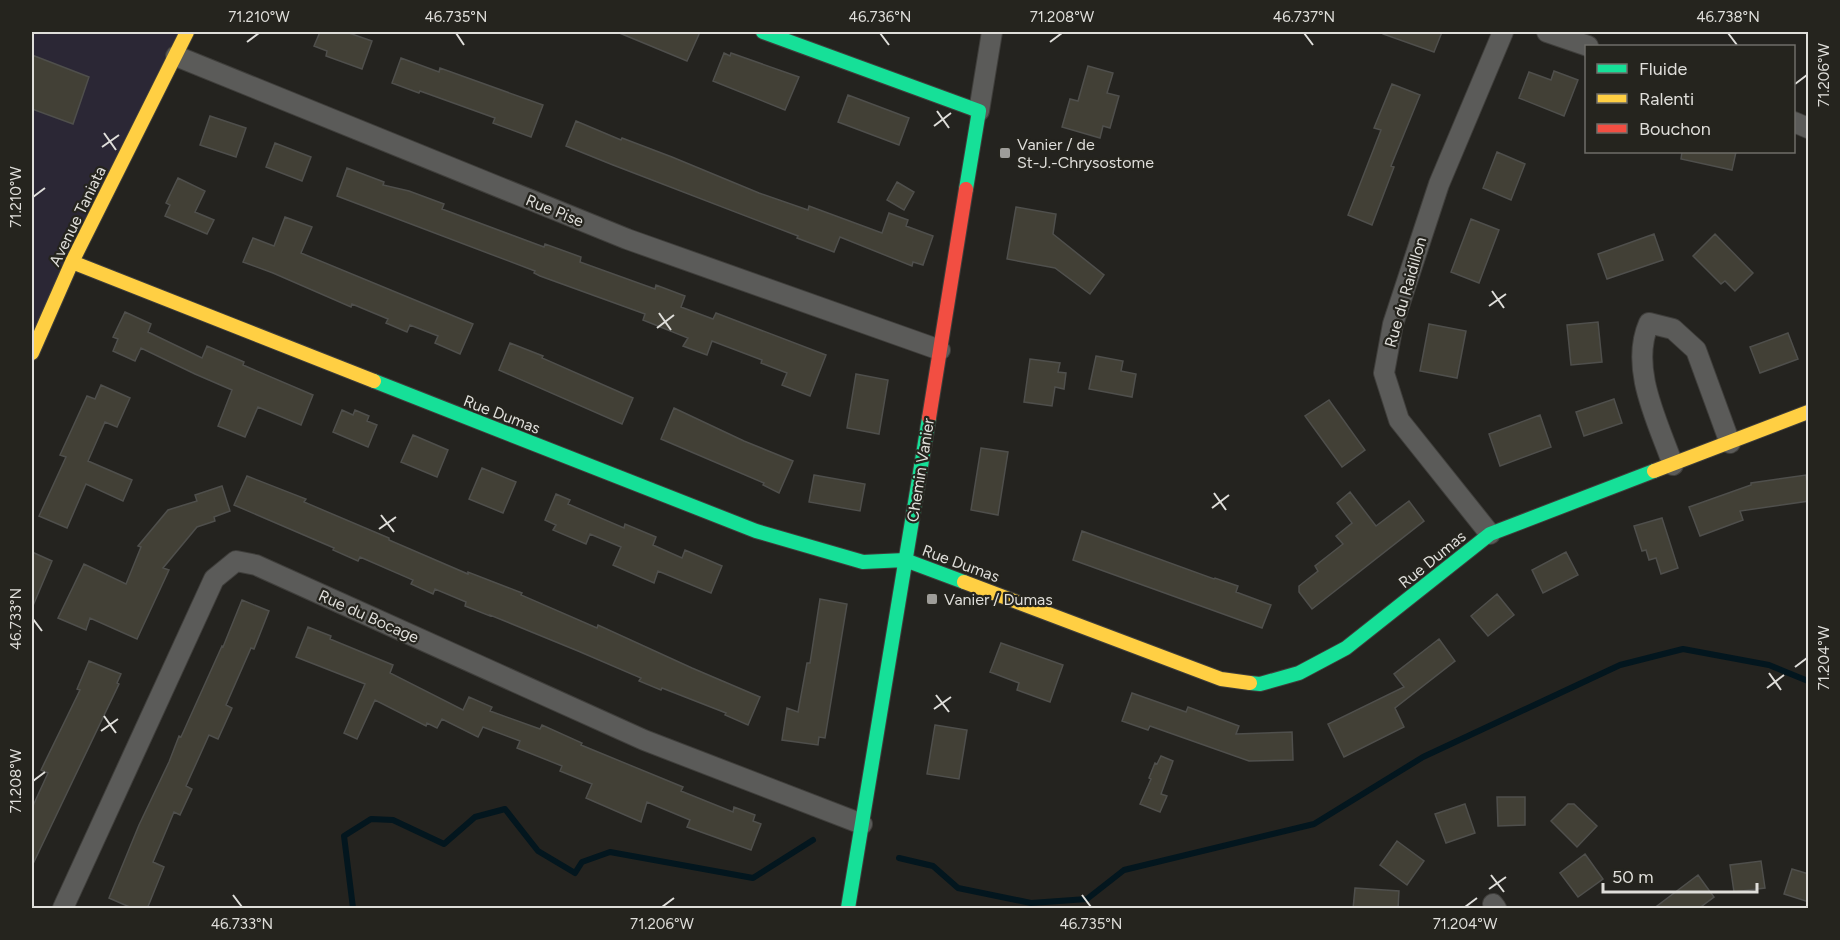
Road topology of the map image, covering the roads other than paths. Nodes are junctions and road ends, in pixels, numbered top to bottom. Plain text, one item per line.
1 (187, 32) edge
2 (764, 32) edge
3 (992, 32) edge
4 (1503, 32) edge
5 (1548, 32) edge
6 (1585, 45) edge
7 (176, 56) junction
8 (979, 111) junction
9 (1795, 122) edge
10 (1809, 128) edge
11 (72, 262) junction
12 (940, 350) junction
13 (32, 351) edge
14 (1809, 412) edge
15 (1730, 443) junction
16 (1673, 465) junction
17 (1490, 534) junction
18 (905, 560) junction
19 (862, 824) junction
20 (63, 909) edge
21 (848, 909) edge

1 - 7 street, Avenue Taniata
2 - 8 street
3 - 8 street, Chemin Vanier
4 - 17 street, Rue du Raidillon
5 - 6 street
7 - 11 street, Avenue Taniata
7 - 12 street, Rue Pise
8 - 12 street, Chemin Vanier
9 - 10 street
11 - 13 street, Avenue Taniata
11 - 18 street, Rue Dumas
12 - 18 street, Chemin Vanier
14 - 15 street, Rue Dumas
15 - 16 street, Rue Dumas
15 - 16 street
16 - 17 street, Rue Dumas
17 - 18 street, Rue Dumas
18 - 19 street, Chemin Vanier
19 - 20 street, Rue du Bocage
19 - 21 street, Chemin Vanier

